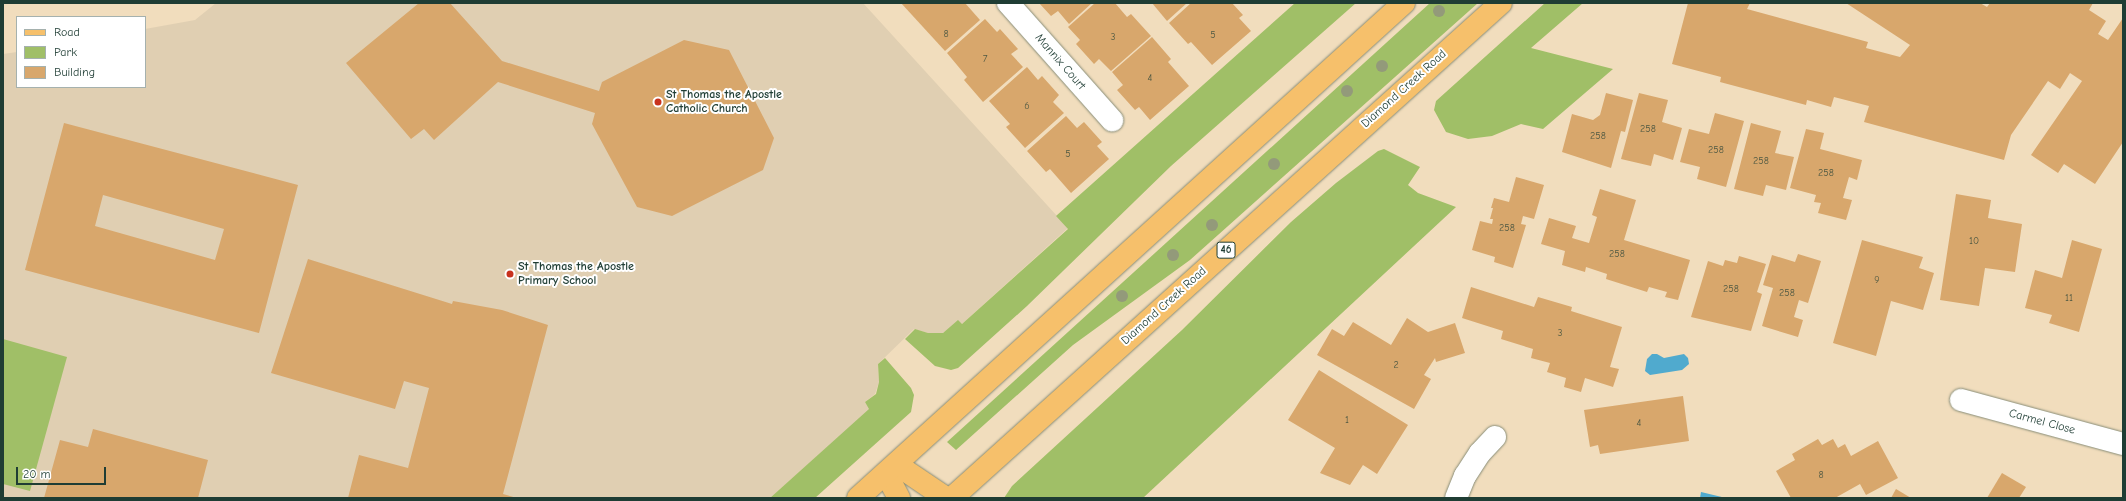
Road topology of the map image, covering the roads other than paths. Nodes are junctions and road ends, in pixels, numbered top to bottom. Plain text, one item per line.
1 (1008, 3) edge
2 (1404, 3) edge
3 (1500, 3) edge
4 (1112, 120) dead end
5 (1960, 400) dead end
6 (1495, 437) dead end
7 (2123, 444) edge
8 (891, 469) junction
9 (858, 498) edge
10 (899, 498) edge
11 (946, 498) edge
12 (952, 498) edge
13 (1456, 498) edge

1 - 4 street, Mannix Court
2 - 8 main road
3 - 12 main road, Diamond Creek Road / 46
5 - 7 street, Carmel Close
6 - 13 street
8 - 9 main road
8 - 10 main road
8 - 11 main road

